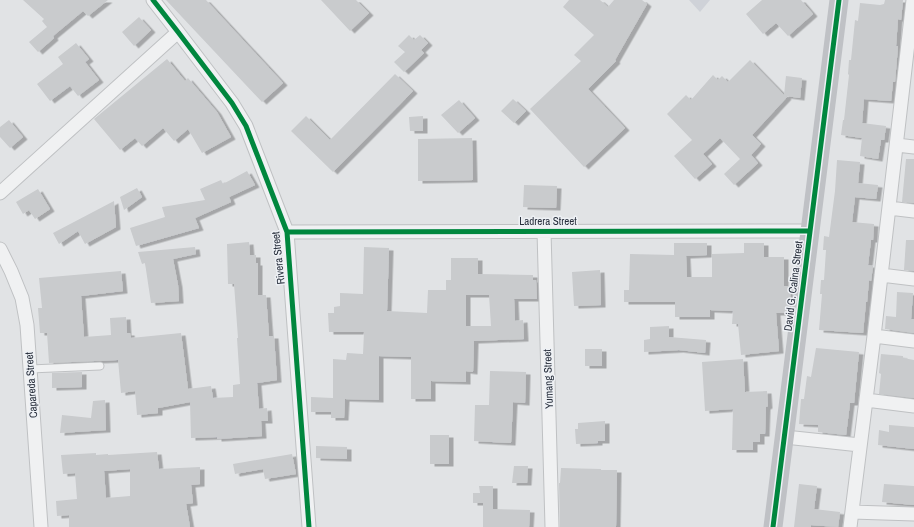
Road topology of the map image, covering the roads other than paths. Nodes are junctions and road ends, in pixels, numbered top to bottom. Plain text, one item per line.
1 (153, 0) edge
2 (839, 0) edge
3 (913, 0) edge
4 (913, 15) edge
5 (178, 32) junction
6 (909, 80) edge
7 (897, 145) junction
8 (914, 147) edge
9 (0, 193) edge
10 (889, 208) junction
11 (914, 212) edge
12 (544, 231) junction
13 (810, 231) junction
14 (287, 232) junction
15 (0, 249) edge
16 (881, 275) junction
17 (914, 279) edge
18 (874, 336) junction
19 (914, 341) edge
20 (100, 366) dead end
21 (30, 369) junction
22 (866, 400) junction
23 (914, 406) edge
24 (785, 442) junction
25 (860, 449) junction
26 (852, 512) junction
27 (914, 514) edge
28 (40, 527) edge
29 (309, 527) edge
30 (552, 527) edge
31 (773, 527) edge
32 (850, 527) edge

1 - 5 street, Rivera Street
2 - 13 street, David G. Calina Street
3 - 4 street
4 - 6 street
5 - 9 street
5 - 14 street, Rivera Street
6 - 7 street
7 - 8 street
7 - 10 street
10 - 11 street
10 - 16 street
12 - 13 street, Ladrera Street
12 - 14 street, Ladrera Street
12 - 30 street, Yumang Street
13 - 24 street, David G. Calina Street
14 - 29 street, Rivera Street
15 - 21 street, Capareda Street
16 - 17 street
16 - 18 street
18 - 19 street
18 - 22 street
20 - 21 lane
21 - 28 street, Capareda Street
22 - 23 street
22 - 25 street
24 - 25 street
24 - 31 street, David G. Calina Street
25 - 26 street
26 - 27 street
26 - 32 street

